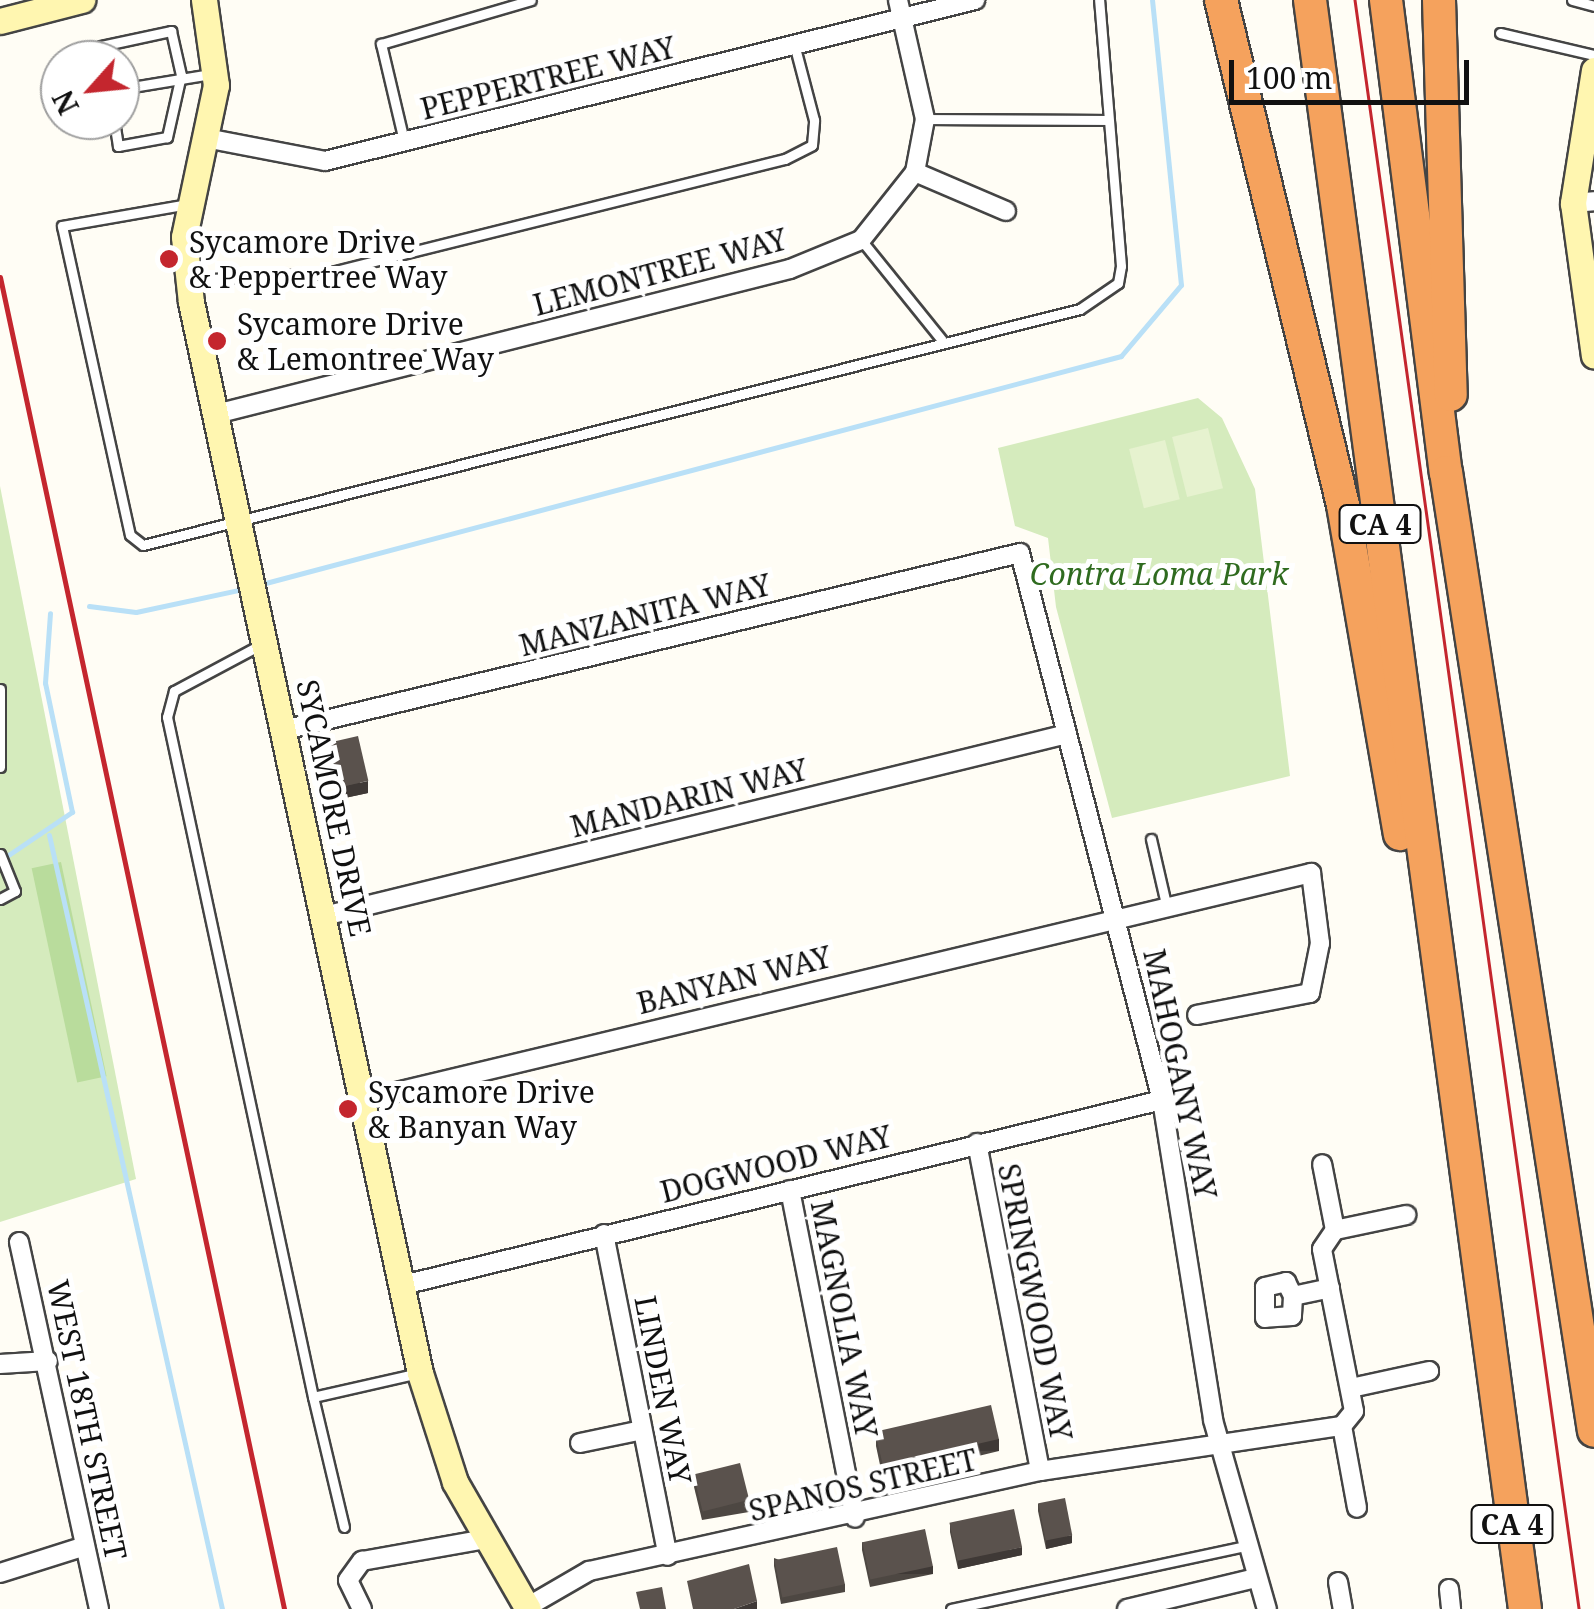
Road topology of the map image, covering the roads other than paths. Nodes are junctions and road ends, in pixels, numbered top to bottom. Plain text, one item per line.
1 (82, 0) edge
2 (204, 0) edge
3 (531, 0) edge
4 (976, 0) edge
5 (1099, 0) edge
6 (1221, 0) edge
7 (1310, 0) edge
8 (1386, 0) edge
9 (1439, 0) edge
10 (1572, 0) edge
11 (1594, 6) edge
12 (900, 10) edge
13 (0, 21) edge
14 (1500, 33) dead end
15 (129, 40) edge
16 (794, 44) junction
17 (1594, 55) edge
18 (1594, 70) edge
19 (216, 74) junction
20 (181, 75) junction
21 (140, 84) edge
22 (925, 119) junction
23 (1108, 120) junction
24 (206, 138) junction
25 (117, 140) edge
26 (405, 143) junction
27 (915, 172) junction
28 (1584, 202) edge
29 (188, 204) junction
30 (1006, 211) dead end
31 (861, 240) junction
32 (187, 280) junction
33 (942, 340) junction
34 (1594, 356) edge
35 (216, 414) junction
36 (1446, 472) junction
37 (238, 518) junction
38 (1020, 553) joint
39 (265, 643) junction
40 (0, 689) edge
41 (284, 730) junction
42 (1067, 734) junction
43 (0, 767) edge
44 (1151, 839) dead end
45 (0, 854) edge
46 (0, 899) edge
47 (1166, 904) junction
48 (1118, 914) junction
49 (324, 916) junction
50 (1196, 1015) dead end
51 (1450, 1047) junction
52 (363, 1100) junction
53 (1162, 1100) junction
54 (977, 1143) junction
55 (1322, 1164) dead end
56 (790, 1190) junction
57 (1406, 1215) dead end
58 (1335, 1230) junction
59 (604, 1234) junction
60 (20, 1242) dead end
61 (403, 1285) junction
62 (1330, 1288) junction
63 (1293, 1296) dead end
64 (48, 1361) junction
65 (0, 1364) edge
66 (1429, 1371) dead end
67 (420, 1373) junction
68 (1350, 1388) junction
69 (313, 1398) junction
70 (1342, 1426) junction
71 (642, 1430) junction
72 (1594, 1431) edge
73 (1220, 1442) junction
74 (580, 1443) dead end
75 (1040, 1471) junction
76 (1358, 1508) dead end
77 (855, 1518) junction
78 (344, 1527) dead end
79 (485, 1539) junction
80 (1249, 1545) junction
81 (85, 1546) junction
82 (668, 1556) junction
83 (0, 1573) edge
84 (1256, 1578) junction
85 (1338, 1582) dead end
86 (1449, 1589) dead end
87 (528, 1608) edge
88 (100, 1609) edge
89 (362, 1609) edge
90 (950, 1609) edge
91 (1127, 1609) edge
92 (1267, 1609) edge
93 (1343, 1609) edge
94 (1451, 1609) edge
95 (1524, 1609) edge

1 - 13 street
2 - 19 street, SYCAMORE DRIVE
3 - 26 lane
4 - 12 street, PEPPERTREE WAY
5 - 23 lane
6 - 51 highway
7 - 51 highway, CA 4
8 - 36 highway, CA 4
9 - 36 highway
10 - 11 lane
12 - 16 street, PEPPERTREE WAY
12 - 22 street, LEMONTREE WAY
14 - 17 lane
15 - 20 lane
16 - 26 street, PEPPERTREE WAY
16 - 32 lane
18 - 28 street
19 - 20 lane
19 - 24 street, SYCAMORE DRIVE
20 - 21 lane
20 - 25 lane
22 - 23 lane
22 - 27 street, LEMONTREE WAY
23 - 33 lane
24 - 26 street, PEPPERTREE WAY
24 - 29 street, SYCAMORE DRIVE
27 - 30 street
27 - 31 street, LEMONTREE WAY
28 - 34 street
29 - 32 street, SYCAMORE DRIVE
29 - 37 lane
31 - 33 lane
31 - 35 street, LEMONTREE WAY
32 - 35 street, SYCAMORE DRIVE
33 - 37 lane
35 - 37 street, SYCAMORE DRIVE
36 - 72 highway, CA 4
37 - 39 street, SYCAMORE DRIVE
38 - 41 street, MANZANITA WAY
38 - 42 street, MAHOGANY WAY
39 - 41 street, SYCAMORE DRIVE
39 - 69 lane
40 - 43 lane
41 - 49 street, SYCAMORE DRIVE
42 - 48 street, MAHOGANY WAY
42 - 49 street, MANDARIN WAY
44 - 47 lane
45 - 46 lane
47 - 48 street, BANYAN WAY
47 - 50 street, BANYAN WAY
48 - 52 street, BANYAN WAY
48 - 53 street, MAHOGANY WAY
49 - 52 street, SYCAMORE DRIVE
51 - 95 highway, CA 4
52 - 61 street, SYCAMORE DRIVE
53 - 54 street, DOGWOOD WAY
53 - 73 street, MAHOGANY WAY
54 - 56 street, DOGWOOD WAY
54 - 75 street, SPRINGWOOD WAY
55 - 58 street
56 - 59 street, DOGWOOD WAY
56 - 77 street, MAGNOLIA WAY
57 - 58 street
58 - 62 street
59 - 61 street, DOGWOOD WAY
59 - 71 street, LINDEN WAY
60 - 64 street, WEST 18TH STREET
61 - 67 street, SYCAMORE DRIVE
62 - 63 street
62 - 68 street
64 - 65 street
64 - 81 street, WEST 18TH STREET
66 - 68 street
67 - 69 lane
67 - 79 street, SYCAMORE DRIVE
68 - 70 street
69 - 78 lane
70 - 73 street, SPANOS STREET
70 - 76 street
71 - 74 street
71 - 82 street, LINDEN WAY
73 - 75 street, SPANOS STREET
73 - 80 street, MAHOGANY WAY
75 - 77 street, SPANOS STREET
77 - 82 street, SPANOS STREET
79 - 87 street, SYCAMORE DRIVE
79 - 89 street
80 - 84 street, MAHOGANY WAY
80 - 90 lane
81 - 83 street
81 - 88 street, WEST 18TH STREET
82 - 87 street, SPANOS STREET
84 - 91 street
84 - 92 street, MAHOGANY WAY
85 - 93 street
86 - 94 street

